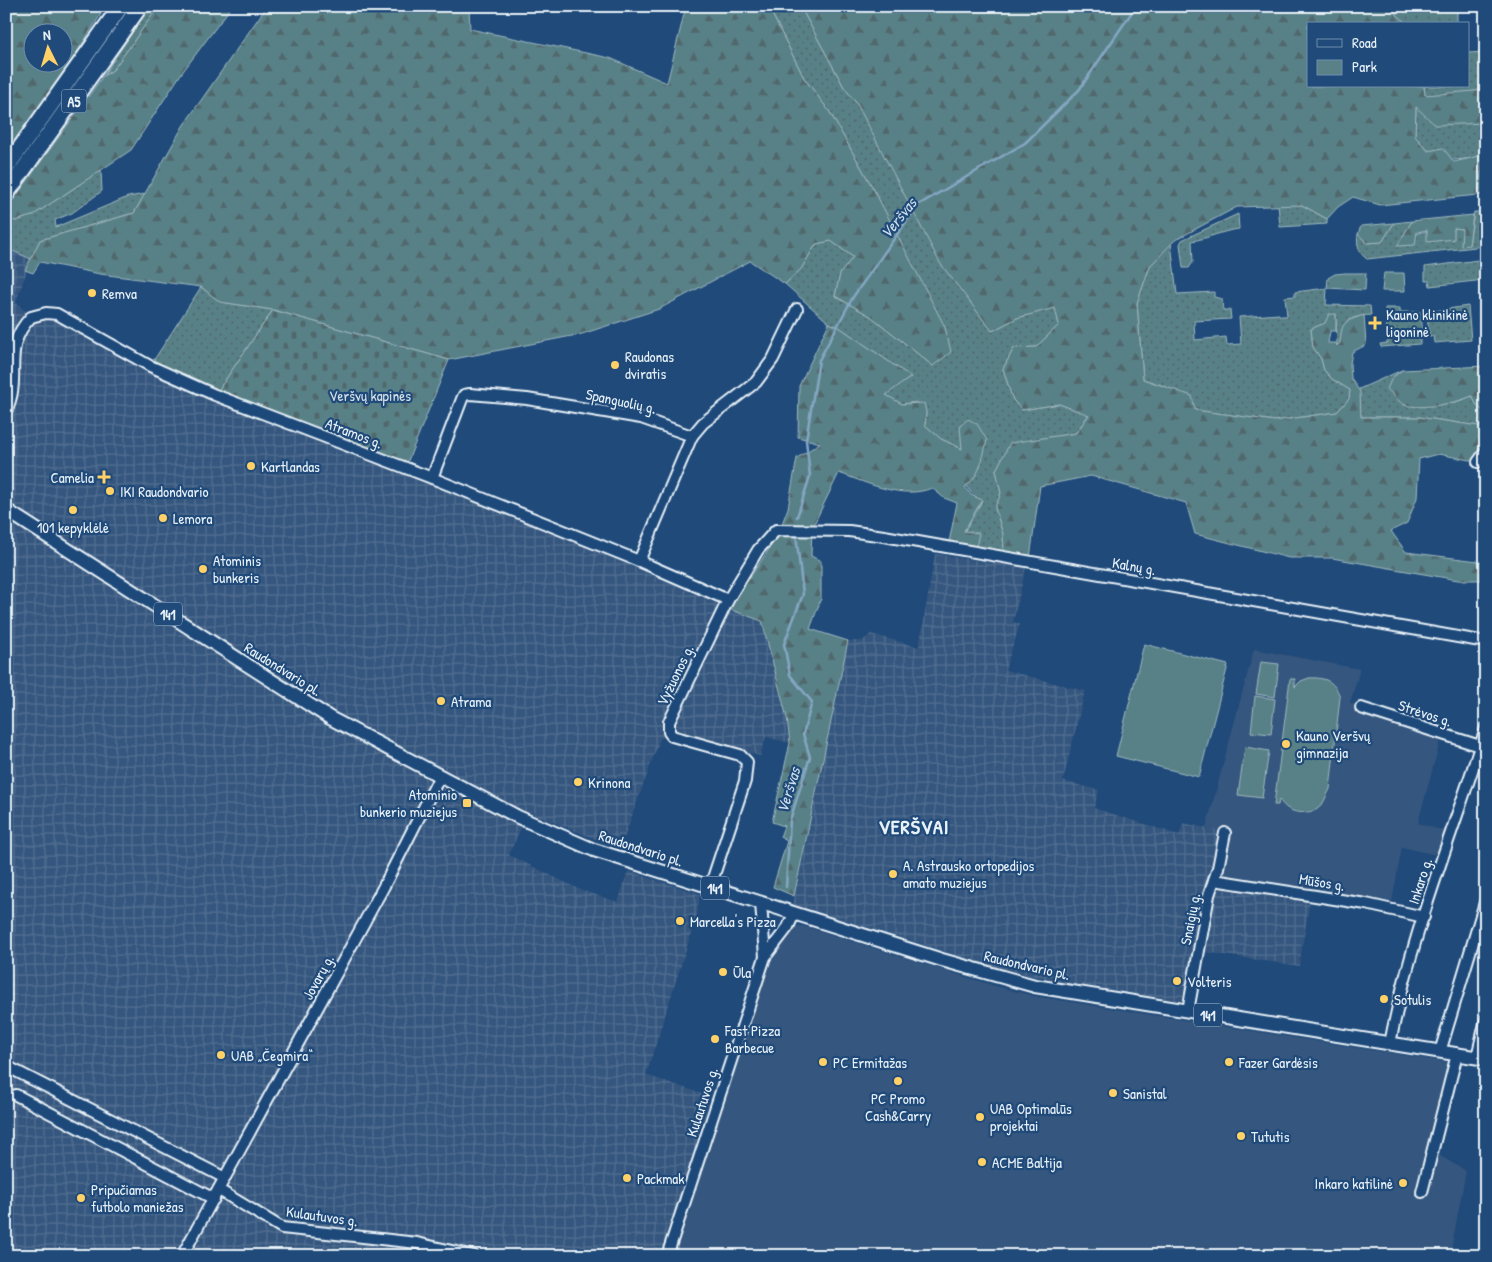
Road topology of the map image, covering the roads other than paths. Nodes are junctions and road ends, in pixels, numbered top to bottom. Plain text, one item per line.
1 (121, 6) edge
2 (140, 6) edge
3 (6, 168) edge
4 (6, 194) edge
5 (797, 309) dead end
6 (6, 411) edge
7 (692, 436) junction
8 (1486, 451) edge
9 (1478, 462) dead end
10 (432, 478) junction
11 (6, 510) edge
12 (639, 561) junction
13 (728, 600) junction
14 (1486, 642) edge
15 (1361, 708) dead end
16 (1486, 728) edge
17 (1480, 746) junction
18 (440, 776) junction
19 (1225, 833) dead end
20 (1214, 880) junction
21 (710, 887) junction
22 (1486, 899) edge
23 (761, 903) junction
24 (794, 914) junction
25 (1424, 917) junction
26 (766, 957) junction
27 (1188, 1011) junction
28 (1486, 1020) edge
29 (1390, 1044) junction
30 (1440, 1052) junction
31 (1457, 1054) junction
32 (1481, 1058) edge
33 (12, 1068) dead end
34 (16, 1095) dead end
35 (226, 1178) junction
36 (1422, 1192) dead end
37 (217, 1195) junction
38 (182, 1256) edge
39 (474, 1256) edge
40 (667, 1256) edge

1 - 3 highway, A5
2 - 4 highway, A5
5 - 7 street
6 - 10 street, Atramos g.
7 - 10 street, Spanguolių g.
7 - 12 street
8 - 9 street
10 - 12 street, Atramos g.
11 - 18 main road, Raudondvario pl. / 141
12 - 13 street, Atramos g.
13 - 14 street, Kalnų g.
13 - 21 street, Vyžuonos g.
15 - 17 street, Strėvos g.
16 - 17 street, Inkaro g.
17 - 25 street, Inkaro g.
18 - 21 main road, Raudondvario pl. / 141
18 - 35 street, Jovarų g.
19 - 20 street, Snaigių g.
20 - 25 street, Mūšos g.
20 - 27 street, Snaigių g.
21 - 23 main road, Raudondvario pl. / 141
22 - 30 street
23 - 24 main road, Raudondvario pl. / 141
23 - 26 street, Kulautuvos g.
24 - 26 street, Kulautuvos g.
24 - 27 main road, Raudondvario pl. / 141
25 - 29 street, Inkaro g.
26 - 40 street, Kulautuvos g.
27 - 29 main road, Raudondvario pl. / 141
28 - 32 street
29 - 30 main road, Raudondvario pl. / 141
30 - 31 main road, Raudondvario pl. / 141
31 - 32 main road, Raudondvario pl. / 141
31 - 36 street
33 - 35 street
34 - 37 street, Kulautuvos g.
35 - 37 street, Jovarų g.
37 - 38 street
37 - 39 street, Kulautuvos g.

